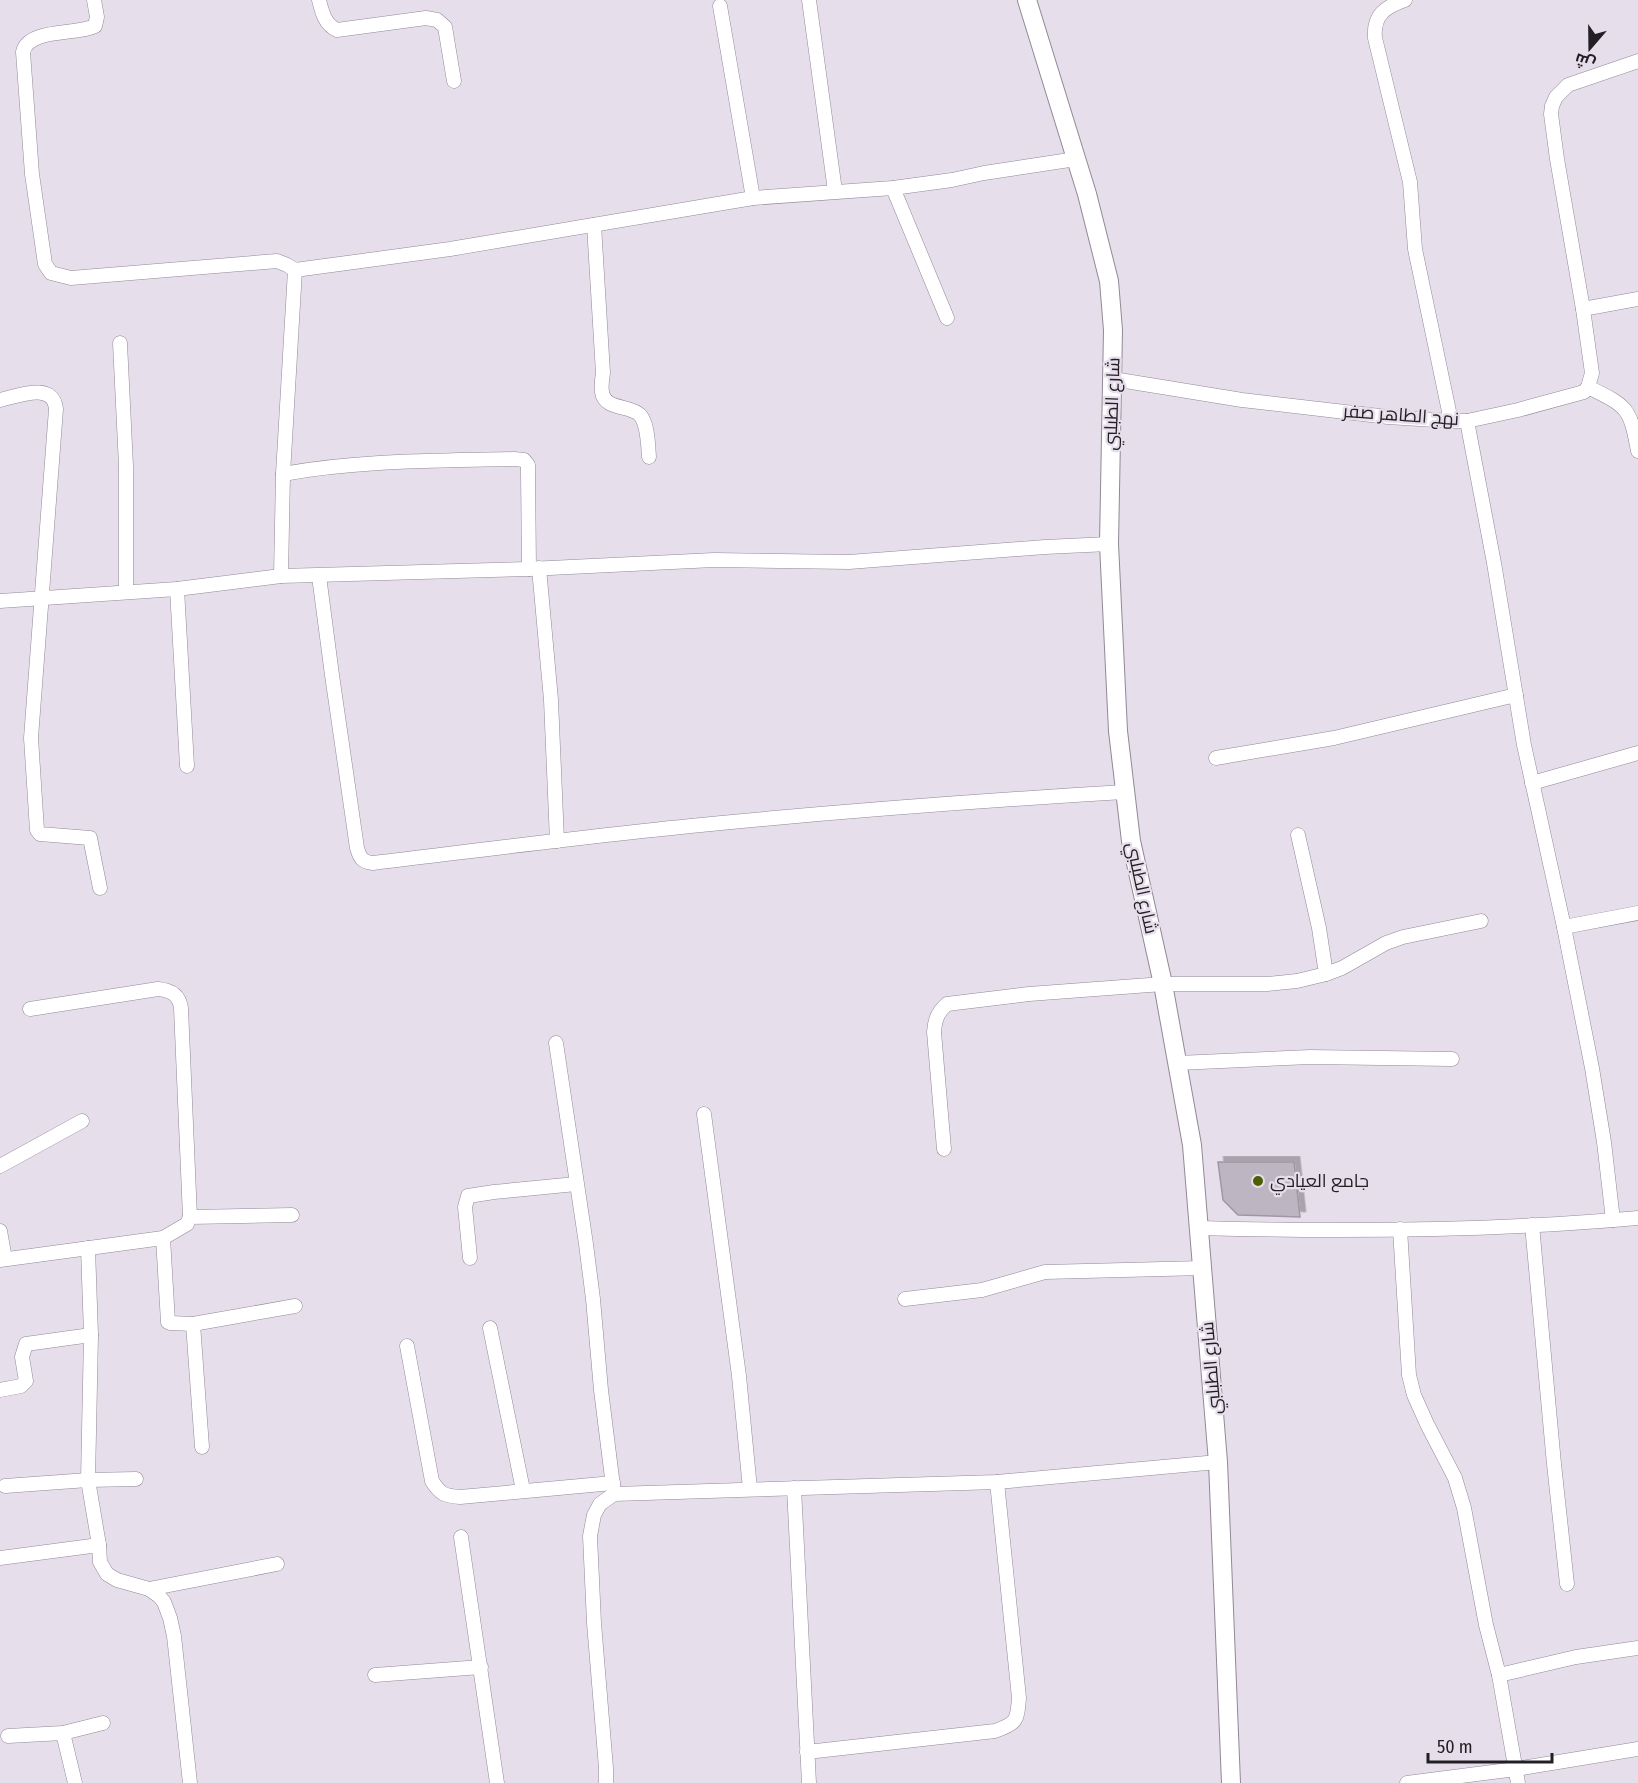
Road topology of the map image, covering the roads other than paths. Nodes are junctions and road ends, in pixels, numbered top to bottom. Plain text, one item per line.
1 (94, 0) edge
2 (319, 0) edge
3 (809, 0) edge
4 (1028, 0) edge
5 (1405, 0) edge
6 (720, 6) dead end
7 (1638, 61) edge
8 (454, 81) dead end
9 (1076, 159) junction
10 (893, 188) junction
11 (836, 191) junction
12 (753, 198) junction
13 (594, 225) junction
14 (295, 270) junction
15 (1638, 300) edge
16 (1584, 309) junction
17 (947, 318) dead end
18 (120, 343) dead end
19 (1113, 379) junction
20 (1588, 387) junction
21 (0, 400) edge
22 (1451, 421) junction
23 (1467, 421) junction
24 (1638, 451) edge
25 (649, 457) dead end
26 (283, 474) junction
27 (1109, 544) junction
28 (534, 568) junction
29 (281, 576) junction
30 (319, 576) junction
31 (177, 589) junction
32 (126, 591) junction
33 (41, 597) junction
34 (0, 601) edge
35 (1516, 695) junction
36 (1638, 753) edge
37 (1216, 758) dead end
38 (187, 766) dead end
39 (1532, 783) junction
40 (1124, 792) junction
41 (1298, 835) dead end
42 (557, 841) junction
43 (100, 888) dead end
44 (1638, 913) edge
45 (1481, 921) dead end
46 (1564, 927) junction
47 (1326, 974) junction
48 (1163, 984) junction
49 (30, 1009) dead end
50 (556, 1043) dead end
51 (1452, 1059) dead end
52 (1178, 1063) junction
53 (704, 1114) dead end
54 (82, 1121) dead end
55 (944, 1149) dead end
56 (0, 1166) edge
57 (576, 1184) junction
58 (292, 1215) dead end
59 (190, 1217) junction
60 (1638, 1218) edge
61 (1613, 1220) junction
62 (1532, 1225) junction
63 (1199, 1228) junction
64 (1400, 1229) junction
65 (0, 1231) edge
66 (163, 1238) junction
67 (88, 1248) junction
68 (470, 1258) dead end
69 (3, 1259) edge
70 (1203, 1268) junction
71 (905, 1299) dead end
72 (295, 1306) dead end
73 (193, 1324) junction
74 (490, 1328) dead end
75 (91, 1335) junction
76 (407, 1346) dead end
77 (0, 1389) edge
78 (202, 1448) dead end
79 (1218, 1462) junction
80 (136, 1479) dead end
81 (88, 1480) junction
82 (997, 1482) junction
83 (5, 1486) dead end
84 (794, 1488) junction
85 (614, 1489) junction
86 (750, 1489) junction
87 (522, 1490) junction
88 (460, 1537) dead end
89 (99, 1545) junction
90 (0, 1558) edge
91 (277, 1564) dead end
92 (1568, 1584) dead end
93 (149, 1589) junction
94 (1638, 1648) edge
95 (481, 1667) junction
96 (375, 1675) dead end
97 (1499, 1675) junction
98 (103, 1723) dead end
99 (63, 1733) junction
100 (8, 1736) dead end
101 (1638, 1749) edge
102 (807, 1752) junction
103 (1517, 1776) edge
104 (75, 1783) edge
105 (190, 1783) edge
106 (497, 1783) edge
107 (606, 1783) edge
108 (809, 1783) edge
109 (1231, 1783) edge
110 (1407, 1783) edge

1 - 14 street
2 - 8 street
3 - 11 street
4 - 9 street, شارع الطبلبي
5 - 22 street
6 - 12 street
7 - 16 street
9 - 10 street
9 - 19 street, شارع الطبلبي
10 - 11 street
10 - 17 street
11 - 12 street
12 - 13 street
13 - 14 street
13 - 25 street
14 - 26 street
15 - 16 street
16 - 20 street
18 - 32 street
19 - 22 street, نهج الطاهر صفر
19 - 27 street, شارع الطبلبي
20 - 23 street, نهج الطاهر صفر
20 - 24 street
21 - 33 street
22 - 23 street, نهج الطاهر صفر
23 - 35 street
26 - 28 street
26 - 29 street
27 - 28 street
27 - 40 street, شارع الطبلبي
28 - 30 street
28 - 42 street
29 - 30 street
29 - 31 street
30 - 42 street
31 - 32 street
31 - 38 street
32 - 33 street
33 - 34 street
33 - 43 street
35 - 37 street
35 - 39 street
36 - 39 street
39 - 46 street
40 - 42 street
40 - 48 street, شارع الطبلبي
41 - 47 street
44 - 46 street
45 - 47 street
46 - 61 street
47 - 48 street
48 - 52 street, شارع الطبلبي
48 - 55 street
49 - 59 street
50 - 57 street
51 - 52 street
52 - 63 street, شارع الطبلبي
53 - 86 street
54 - 56 street
57 - 68 street
57 - 85 street
58 - 59 street
59 - 66 street
60 - 61 street
61 - 62 street
62 - 64 street
62 - 92 street
63 - 64 street
63 - 70 street, شارع الطبلبي
64 - 97 street
65 - 69 street
66 - 67 street
66 - 73 street
67 - 69 street
67 - 75 street
70 - 71 street
70 - 79 street, شارع الطبلبي
72 - 73 street
73 - 78 street
74 - 87 street
75 - 77 street
75 - 81 street
76 - 87 street
79 - 82 street
79 - 109 street, شارع الطبلبي
80 - 81 street
81 - 83 street
81 - 89 street
82 - 84 street
82 - 102 street
84 - 86 street
84 - 102 street
85 - 86 street
85 - 87 street
85 - 107 street
88 - 95 street
89 - 90 street
89 - 93 street
91 - 93 street
93 - 105 street
94 - 97 street
95 - 96 street
95 - 106 street
97 - 103 street
98 - 99 street
99 - 100 street
99 - 104 street
101 - 103 street
102 - 108 street
103 - 110 street

